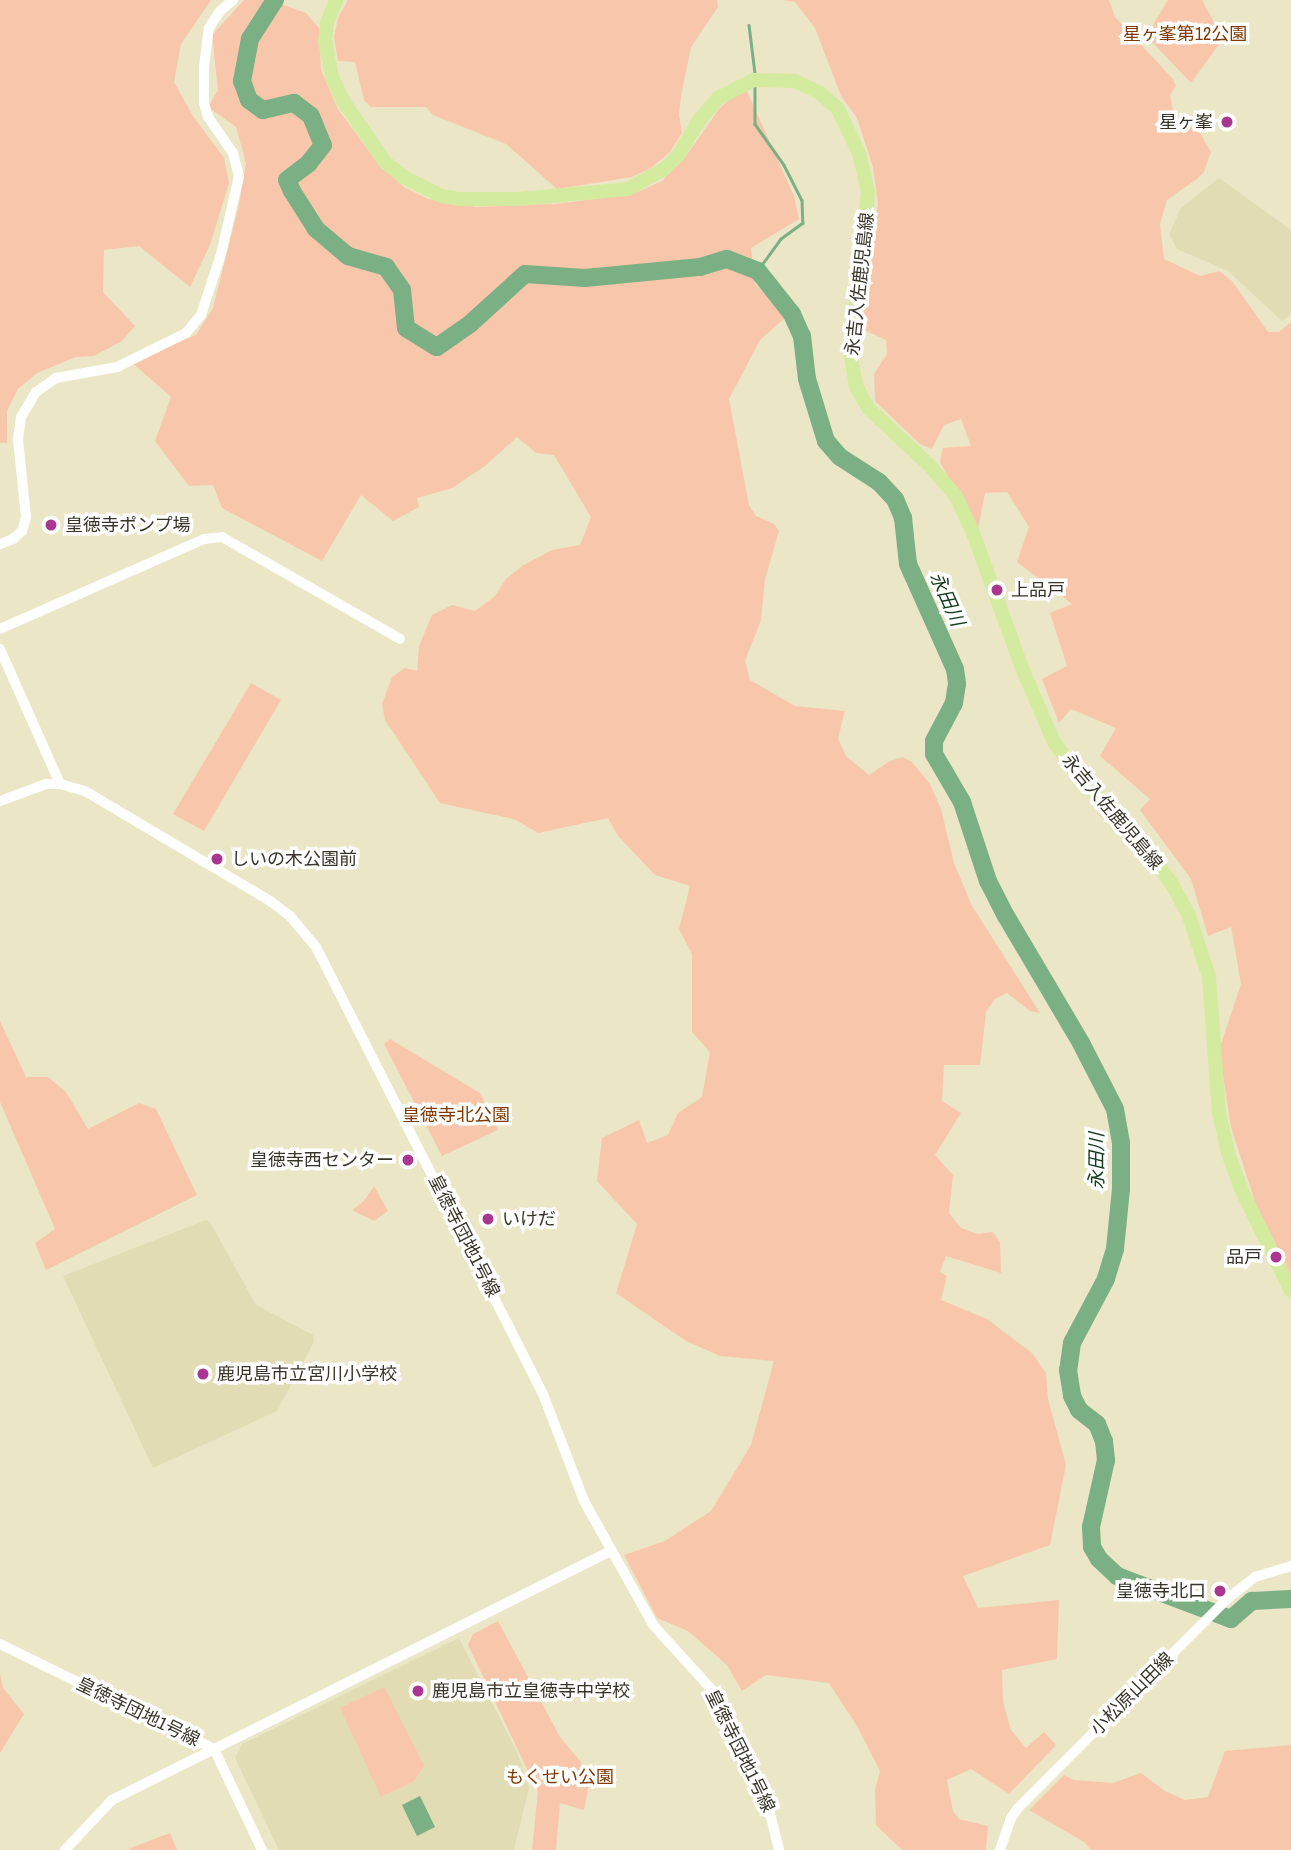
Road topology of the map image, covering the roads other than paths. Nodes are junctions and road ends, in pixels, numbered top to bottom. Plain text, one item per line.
1 (233, 0) edge
2 (336, 0) edge
3 (0, 544) edge
4 (0, 629) edge
5 (400, 639) dead end
6 (0, 649) edge
7 (60, 784) junction
8 (0, 801) edge
9 (1291, 1291) edge
10 (611, 1551) junction
11 (1291, 1566) edge
12 (0, 1644) edge
13 (214, 1749) junction
14 (65, 1850) edge
15 (262, 1850) edge
16 (779, 1850) edge
17 (1000, 1850) edge

1 - 3 street
2 - 9 main road, 永吉入佐鹿児島線
4 - 5 street
6 - 7 street
7 - 8 street, 皇徳寺団地1号線
7 - 10 street, 皇徳寺団地1号線
10 - 13 street
10 - 16 street, 皇徳寺団地1号線
11 - 17 street, 小松原山田線
12 - 13 street, 皇徳寺団地1号線
13 - 14 street
13 - 15 street, 皇徳寺団地1号線

